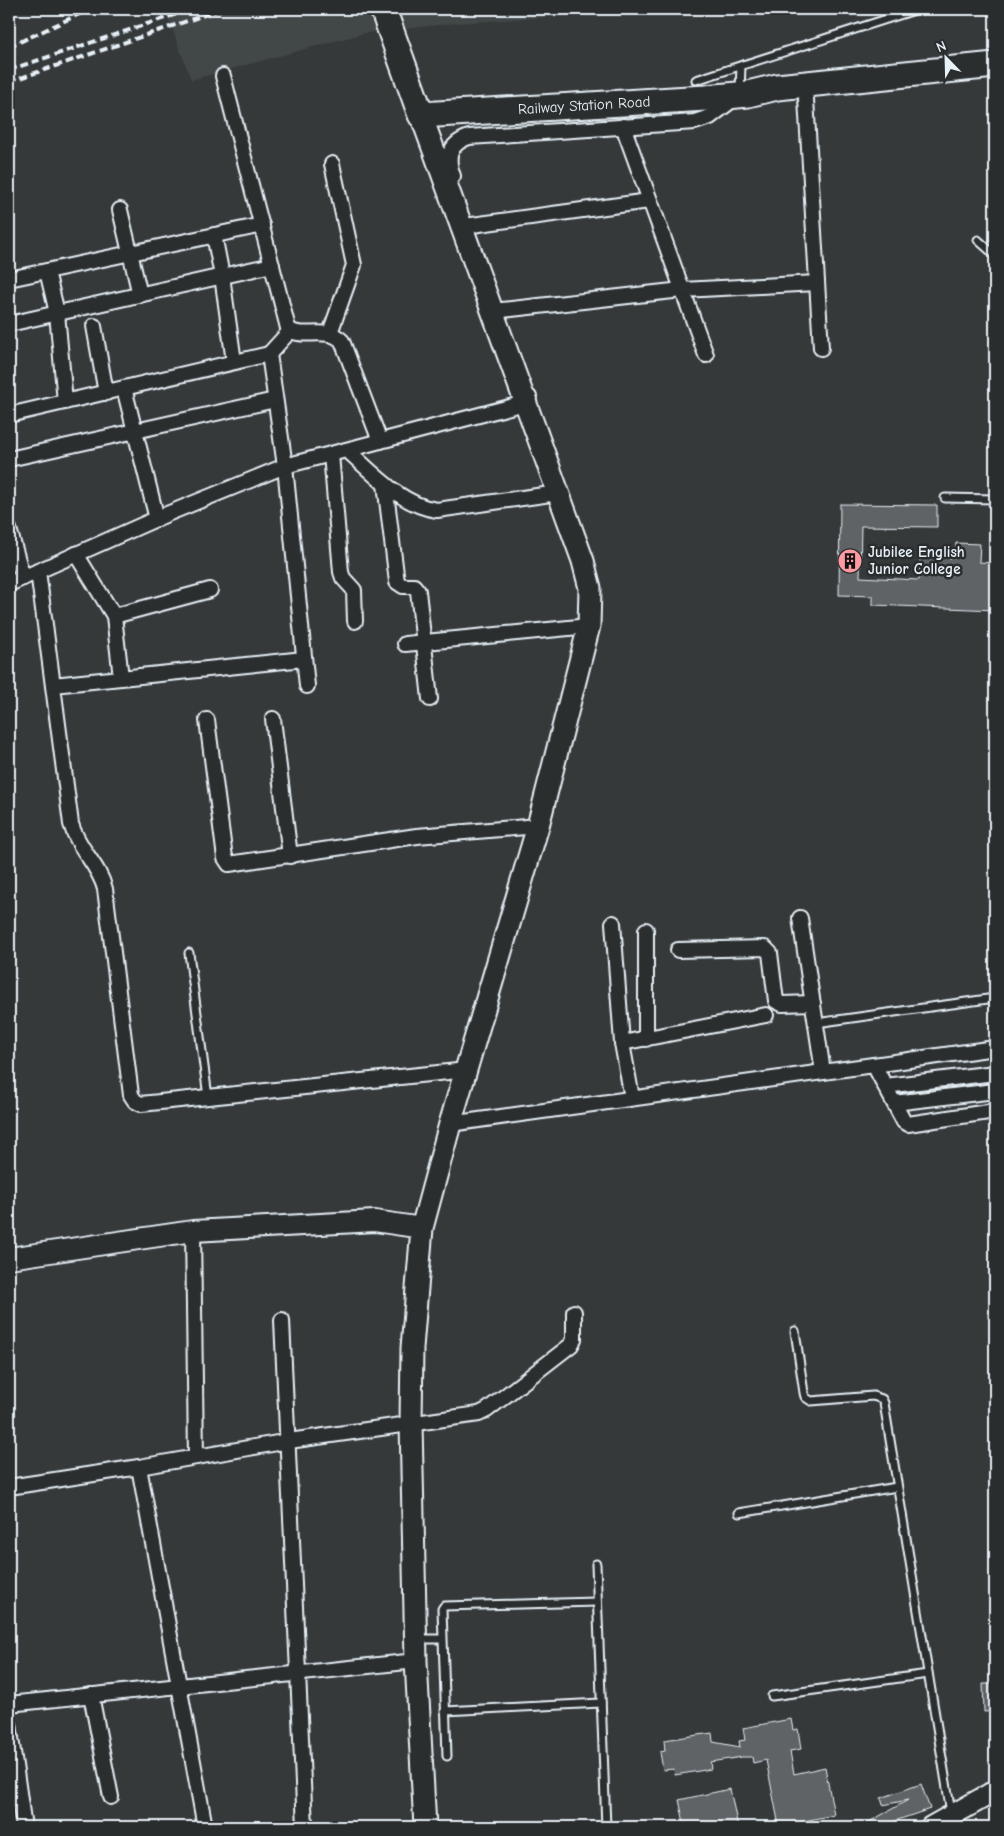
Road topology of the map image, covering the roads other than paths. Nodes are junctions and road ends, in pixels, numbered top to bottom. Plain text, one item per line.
1 (382, 9) edge
2 (918, 9) edge
3 (995, 65) edge
4 (741, 66) junction
5 (223, 76) dead end
6 (995, 80) edge
7 (701, 89) junction
8 (744, 94) junction
9 (806, 99) junction
10 (421, 115) junction
11 (623, 126) junction
12 (332, 164) dead end
13 (649, 201) junction
14 (120, 210) dead end
15 (262, 225) junction
16 (472, 225) junction
17 (214, 235) junction
18 (978, 240) dead end
19 (131, 253) junction
20 (995, 255) edge
21 (272, 265) junction
22 (47, 271) junction
23 (222, 276) junction
24 (9, 279) edge
25 (817, 283) junction
26 (682, 290) junction
27 (140, 294) junction
28 (502, 310) junction
29 (57, 313) junction
30 (9, 324) edge
31 (94, 326) dead end
32 (290, 332) junction
33 (330, 333) junction
34 (820, 348) dead end
35 (269, 354) junction
36 (706, 355) dead end
37 (234, 362) junction
38 (124, 388) junction
39 (106, 393) junction
40 (523, 397) junction
41 (276, 400) junction
42 (65, 402) junction
43 (9, 415) edge
44 (135, 432) junction
45 (380, 441) junction
46 (347, 450) junction
47 (331, 454) junction
48 (9, 459) edge
49 (285, 466) junction
50 (385, 484) junction
51 (558, 493) junction
52 (945, 498) dead end
53 (995, 498) edge
54 (157, 519) junction
55 (9, 529) edge
56 (76, 554) junction
57 (38, 571) junction
58 (23, 578) junction
59 (9, 584) edge
60 (210, 590) dead end
61 (114, 616) junction
62 (355, 621) dead end
63 (589, 626) junction
64 (423, 643) junction
65 (405, 644) dead end
66 (304, 659) junction
67 (121, 678) junction
68 (53, 685) junction
69 (307, 686) dead end
70 (430, 699) dead end
71 (273, 719) dead end
72 (207, 720) dead end
73 (538, 826) junction
74 (290, 856) junction
75 (800, 918) dead end
76 (613, 923) dead end
77 (646, 930) dead end
78 (678, 950) dead end
79 (188, 953) dead end
80 (995, 998) edge
81 (813, 1003) junction
82 (766, 1015) dead end
83 (816, 1022) junction
84 (646, 1039) junction
85 (622, 1043) junction
86 (995, 1048) edge
87 (874, 1065) junction
88 (467, 1070) junction
89 (823, 1072) junction
90 (995, 1073) edge
91 (885, 1086) junction
92 (995, 1091) edge
93 (208, 1097) junction
94 (632, 1098) junction
95 (894, 1103) junction
96 (995, 1110) edge
97 (450, 1124) junction
98 (422, 1228) junction
99 (193, 1231) junction
100 (9, 1258) edge
101 (574, 1312) dead end
102 (282, 1320) dead end
103 (796, 1331) dead end
104 (411, 1422) junction
105 (289, 1441) junction
106 (196, 1457) junction
107 (139, 1467) junction
108 (9, 1487) edge
109 (897, 1487) junction
110 (739, 1513) dead end
111 (596, 1564) dead end
112 (597, 1602) junction
113 (415, 1639) junction
114 (442, 1639) junction
115 (416, 1661) junction
116 (299, 1673) junction
117 (928, 1674) junction
118 (178, 1686) junction
119 (91, 1695) junction
120 (772, 1696) dead end
121 (601, 1703) junction
122 (9, 1704) edge
123 (445, 1711) junction
124 (9, 1724) edge
125 (447, 1756) dead end
126 (995, 1792) edge
127 (111, 1796) dead end
128 (952, 1816) junction
129 (24, 1827) edge
130 (205, 1827) edge
131 (304, 1827) edge
132 (425, 1827) edge
133 (606, 1827) edge
134 (931, 1827) edge

1 - 10 highway
2 - 4 lane
3 - 8 highway, Railway Station Road
4 - 7 lane
4 - 8 lane
5 - 15 street
6 - 9 highway, Railway Station Road
7 - 8 highway, Railway Station Road
7 - 10 highway, Railway Station Road
8 - 9 highway, Railway Station Road
8 - 11 street
9 - 25 street
10 - 40 main road
11 - 13 street
11 - 16 street
12 - 33 street
13 - 16 street
13 - 26 street
14 - 19 street
15 - 17 street
15 - 21 street
16 - 28 street
17 - 19 street
17 - 23 street
18 - 20 lane
19 - 22 street
19 - 27 street
21 - 23 street
21 - 32 street
22 - 24 street
22 - 29 street
23 - 27 street
23 - 37 street
25 - 26 street
25 - 34 street
26 - 28 street
26 - 36 street
27 - 29 street
28 - 40 street
29 - 30 street
29 - 42 street
31 - 39 street
32 - 33 street
32 - 35 street
33 - 45 street
35 - 37 street
35 - 41 street
37 - 38 street
38 - 39 street
38 - 44 street
39 - 42 street
40 - 45 street
40 - 51 main road
41 - 44 street
41 - 49 street
42 - 43 street
44 - 48 street
44 - 54 street
45 - 46 street
46 - 47 street
46 - 50 street
47 - 49 street
47 - 62 street
49 - 54 street
49 - 66 street
50 - 51 street
50 - 64 street
51 - 63 main road
52 - 53 lane
54 - 56 street
55 - 58 street
56 - 57 street
56 - 61 street
57 - 58 street
57 - 68 street
58 - 59 street
60 - 61 street
61 - 67 street
63 - 64 street
63 - 73 main road
64 - 65 street
64 - 70 street
66 - 67 street
66 - 69 street
67 - 68 street
68 - 93 street
71 - 74 street
72 - 74 street
73 - 74 street
73 - 88 main road
75 - 81 street
76 - 85 street
77 - 84 street
78 - 81 street
79 - 93 lane
80 - 83 lane
81 - 83 street
82 - 84 street
83 - 89 street
84 - 85 street
85 - 94 street
86 - 87 street
87 - 89 street
87 - 91 street
88 - 93 street
88 - 97 main road
89 - 94 street
90 - 91 street
91 - 95 street
92 - 95 street
94 - 97 street
95 - 96 street
97 - 98 main road
98 - 99 street
98 - 104 main road
99 - 100 street
99 - 106 street
101 - 104 street
102 - 105 street
103 - 109 lane
104 - 105 street
104 - 113 main road
105 - 106 street
105 - 116 street
106 - 107 street
107 - 108 street
107 - 118 street
109 - 110 lane
109 - 117 lane
111 - 112 lane
112 - 114 lane
112 - 121 lane
113 - 114 lane
113 - 115 main road
114 - 123 lane
115 - 116 street
115 - 132 main road
116 - 118 street
116 - 131 street
117 - 120 lane
117 - 128 lane
118 - 119 street
118 - 130 street
119 - 122 street
119 - 127 street
121 - 123 lane
121 - 133 lane
123 - 125 lane
124 - 129 street
126 - 128 street
128 - 134 street

